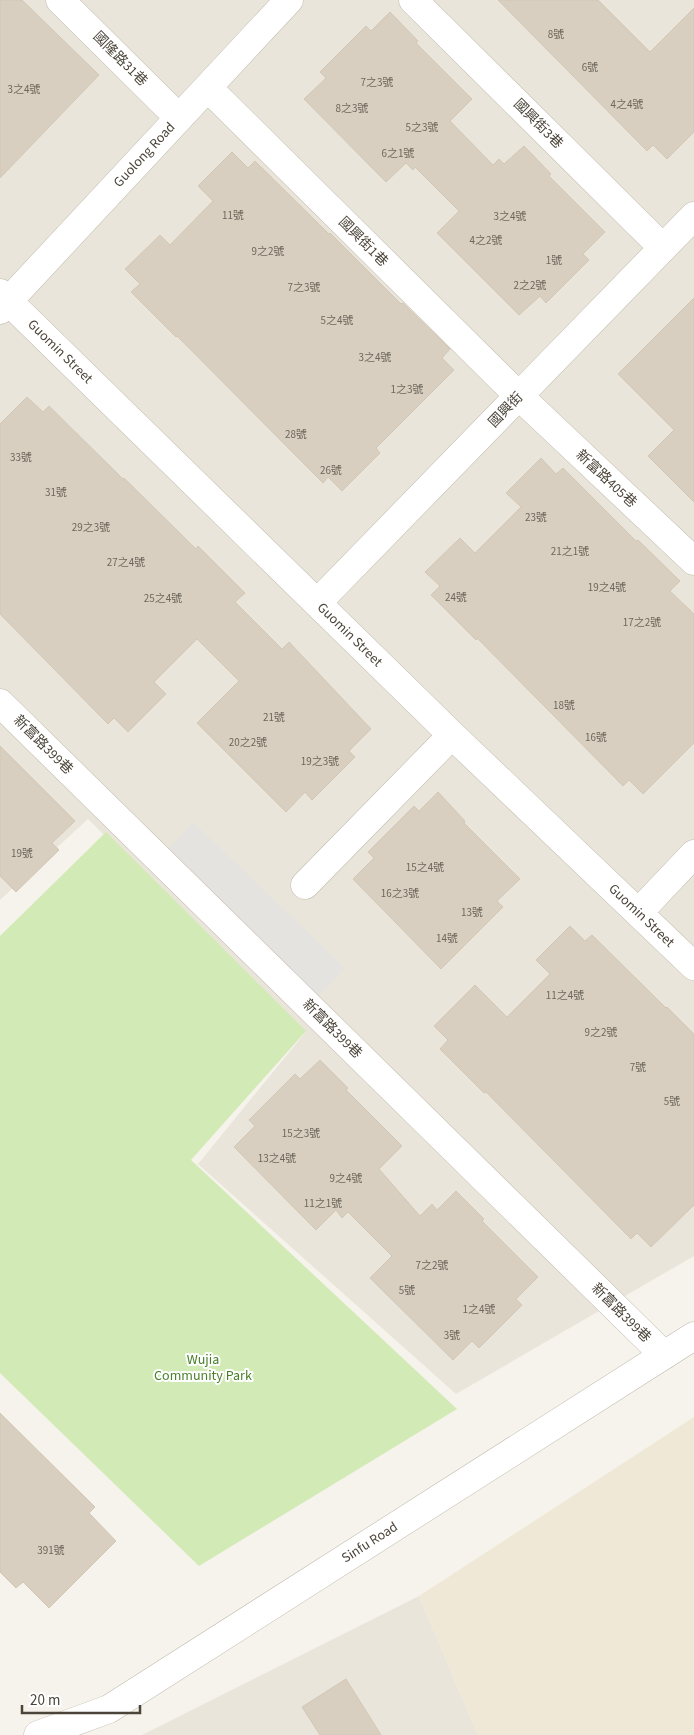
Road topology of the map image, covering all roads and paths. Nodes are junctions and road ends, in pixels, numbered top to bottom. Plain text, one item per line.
1 (60, 0) edge
2 (289, 0) edge
3 (413, 0) edge
4 (208, 88) junction
5 (179, 118) junction
6 (694, 216) edge
7 (662, 248) junction
8 (3, 302) edge
9 (519, 396) junction
10 (694, 561) edge
11 (317, 603) junction
12 (0, 703) edge
13 (452, 735) junction
14 (694, 854) edge
15 (305, 885) dead end
16 (639, 912) junction
17 (694, 966) edge
18 (694, 1336) edge
19 (664, 1355) junction
20 (38, 1735) edge

1 - 5 street, 國隆路31巷
2 - 4 street, Guolong Road
3 - 7 street, 國興街3巷
4 - 5 street, Guolong Road
4 - 9 street, 國興街1巷
5 - 8 street, Guolong Road
6 - 7 street, 國興街
7 - 9 street, 國興街
8 - 11 street, Guomin Street
9 - 10 street, 新富路405巷
9 - 11 street, 國興街
11 - 13 street, Guomin Street
12 - 19 street, 新富路399巷
13 - 15 street
13 - 16 street, Guomin Street
14 - 16 street
16 - 17 street, Guomin Street
18 - 19 street, Sinfu Road
19 - 20 street, Sinfu Road

